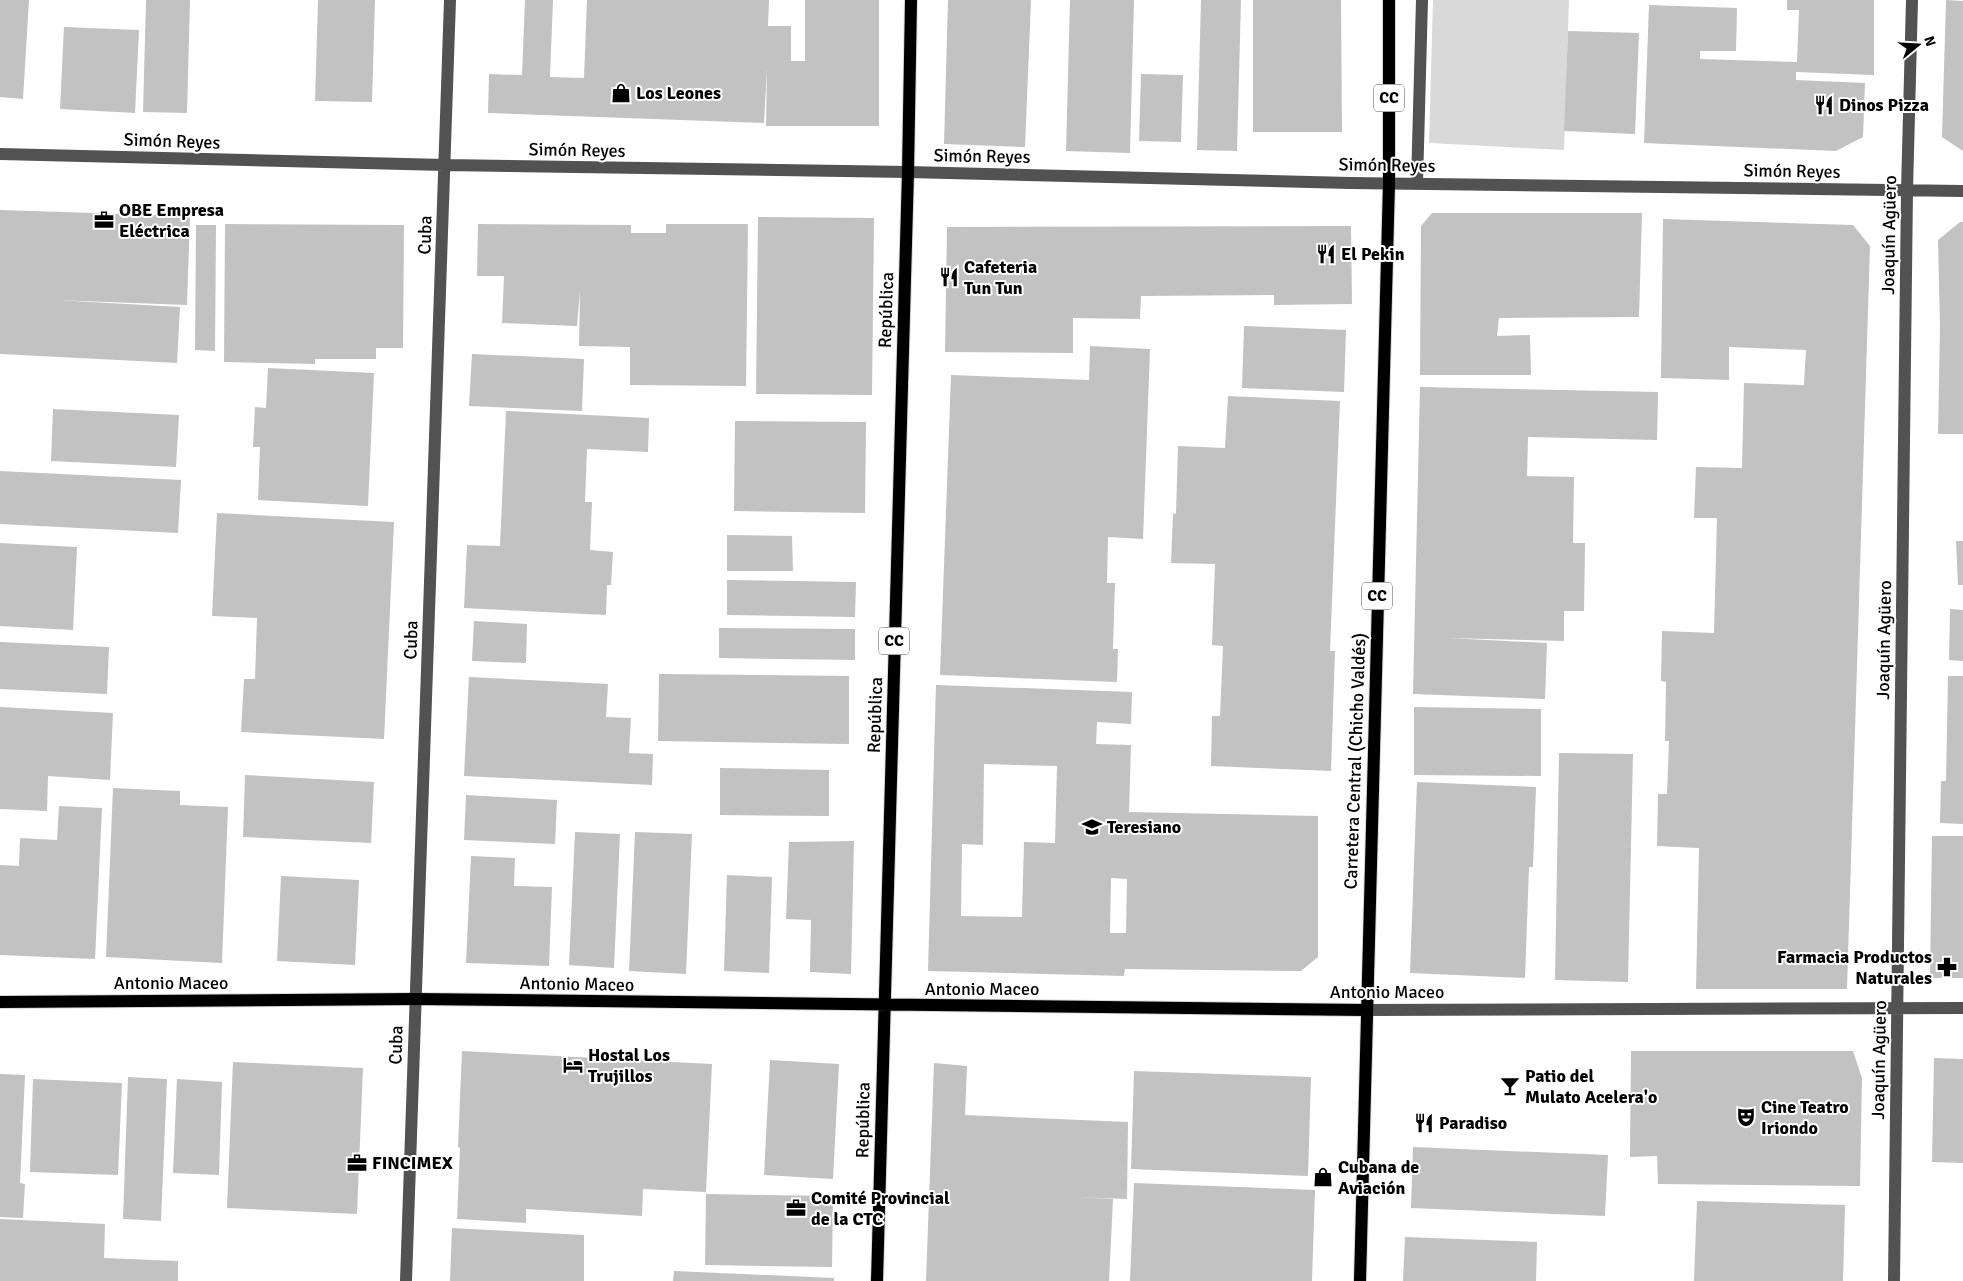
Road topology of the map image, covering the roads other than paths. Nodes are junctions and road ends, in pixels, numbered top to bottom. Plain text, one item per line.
1 (450, 0) edge
2 (910, 0) edge
3 (1389, 0) edge
4 (1422, 0) edge
5 (1912, 0) edge
6 (0, 154) edge
7 (445, 165) junction
8 (908, 172) junction
9 (1389, 182) junction
10 (1417, 182) junction
11 (1907, 190) junction
12 (1963, 191) edge
13 (415, 999) junction
14 (0, 1002) edge
15 (884, 1006) junction
16 (1898, 1008) junction
17 (1963, 1008) edge
18 (1366, 1010) junction
19 (406, 1281) edge
20 (877, 1281) edge
21 (1360, 1281) edge
22 (1894, 1281) edge

1 - 7 street, Cuba
2 - 8 main road, República / CC
3 - 9 main road, CC
4 - 10 street
5 - 11 street, Joaquín Agüero
6 - 7 street, Simón Reyes
7 - 8 street, Simón Reyes
7 - 13 street, Cuba
8 - 9 street, Simón Reyes
8 - 15 main road, República / CC
9 - 10 street, Simón Reyes
9 - 18 main road, Carretera Central (Chicho Valdés) / CC
10 - 11 street, Simón Reyes
11 - 12 street, Simón Reyes
11 - 16 street, Joaquín Agüero
13 - 14 main road, Antonio Maceo
13 - 15 main road, Antonio Maceo
13 - 19 street, Cuba
15 - 18 main road, Antonio Maceo
15 - 20 main road, República / CC
16 - 17 street, Antonio Maceo
16 - 18 street, Antonio Maceo
16 - 22 street, Joaquín Agüero
18 - 21 main road, Carretera Central (Chicho Valdés) / CC

